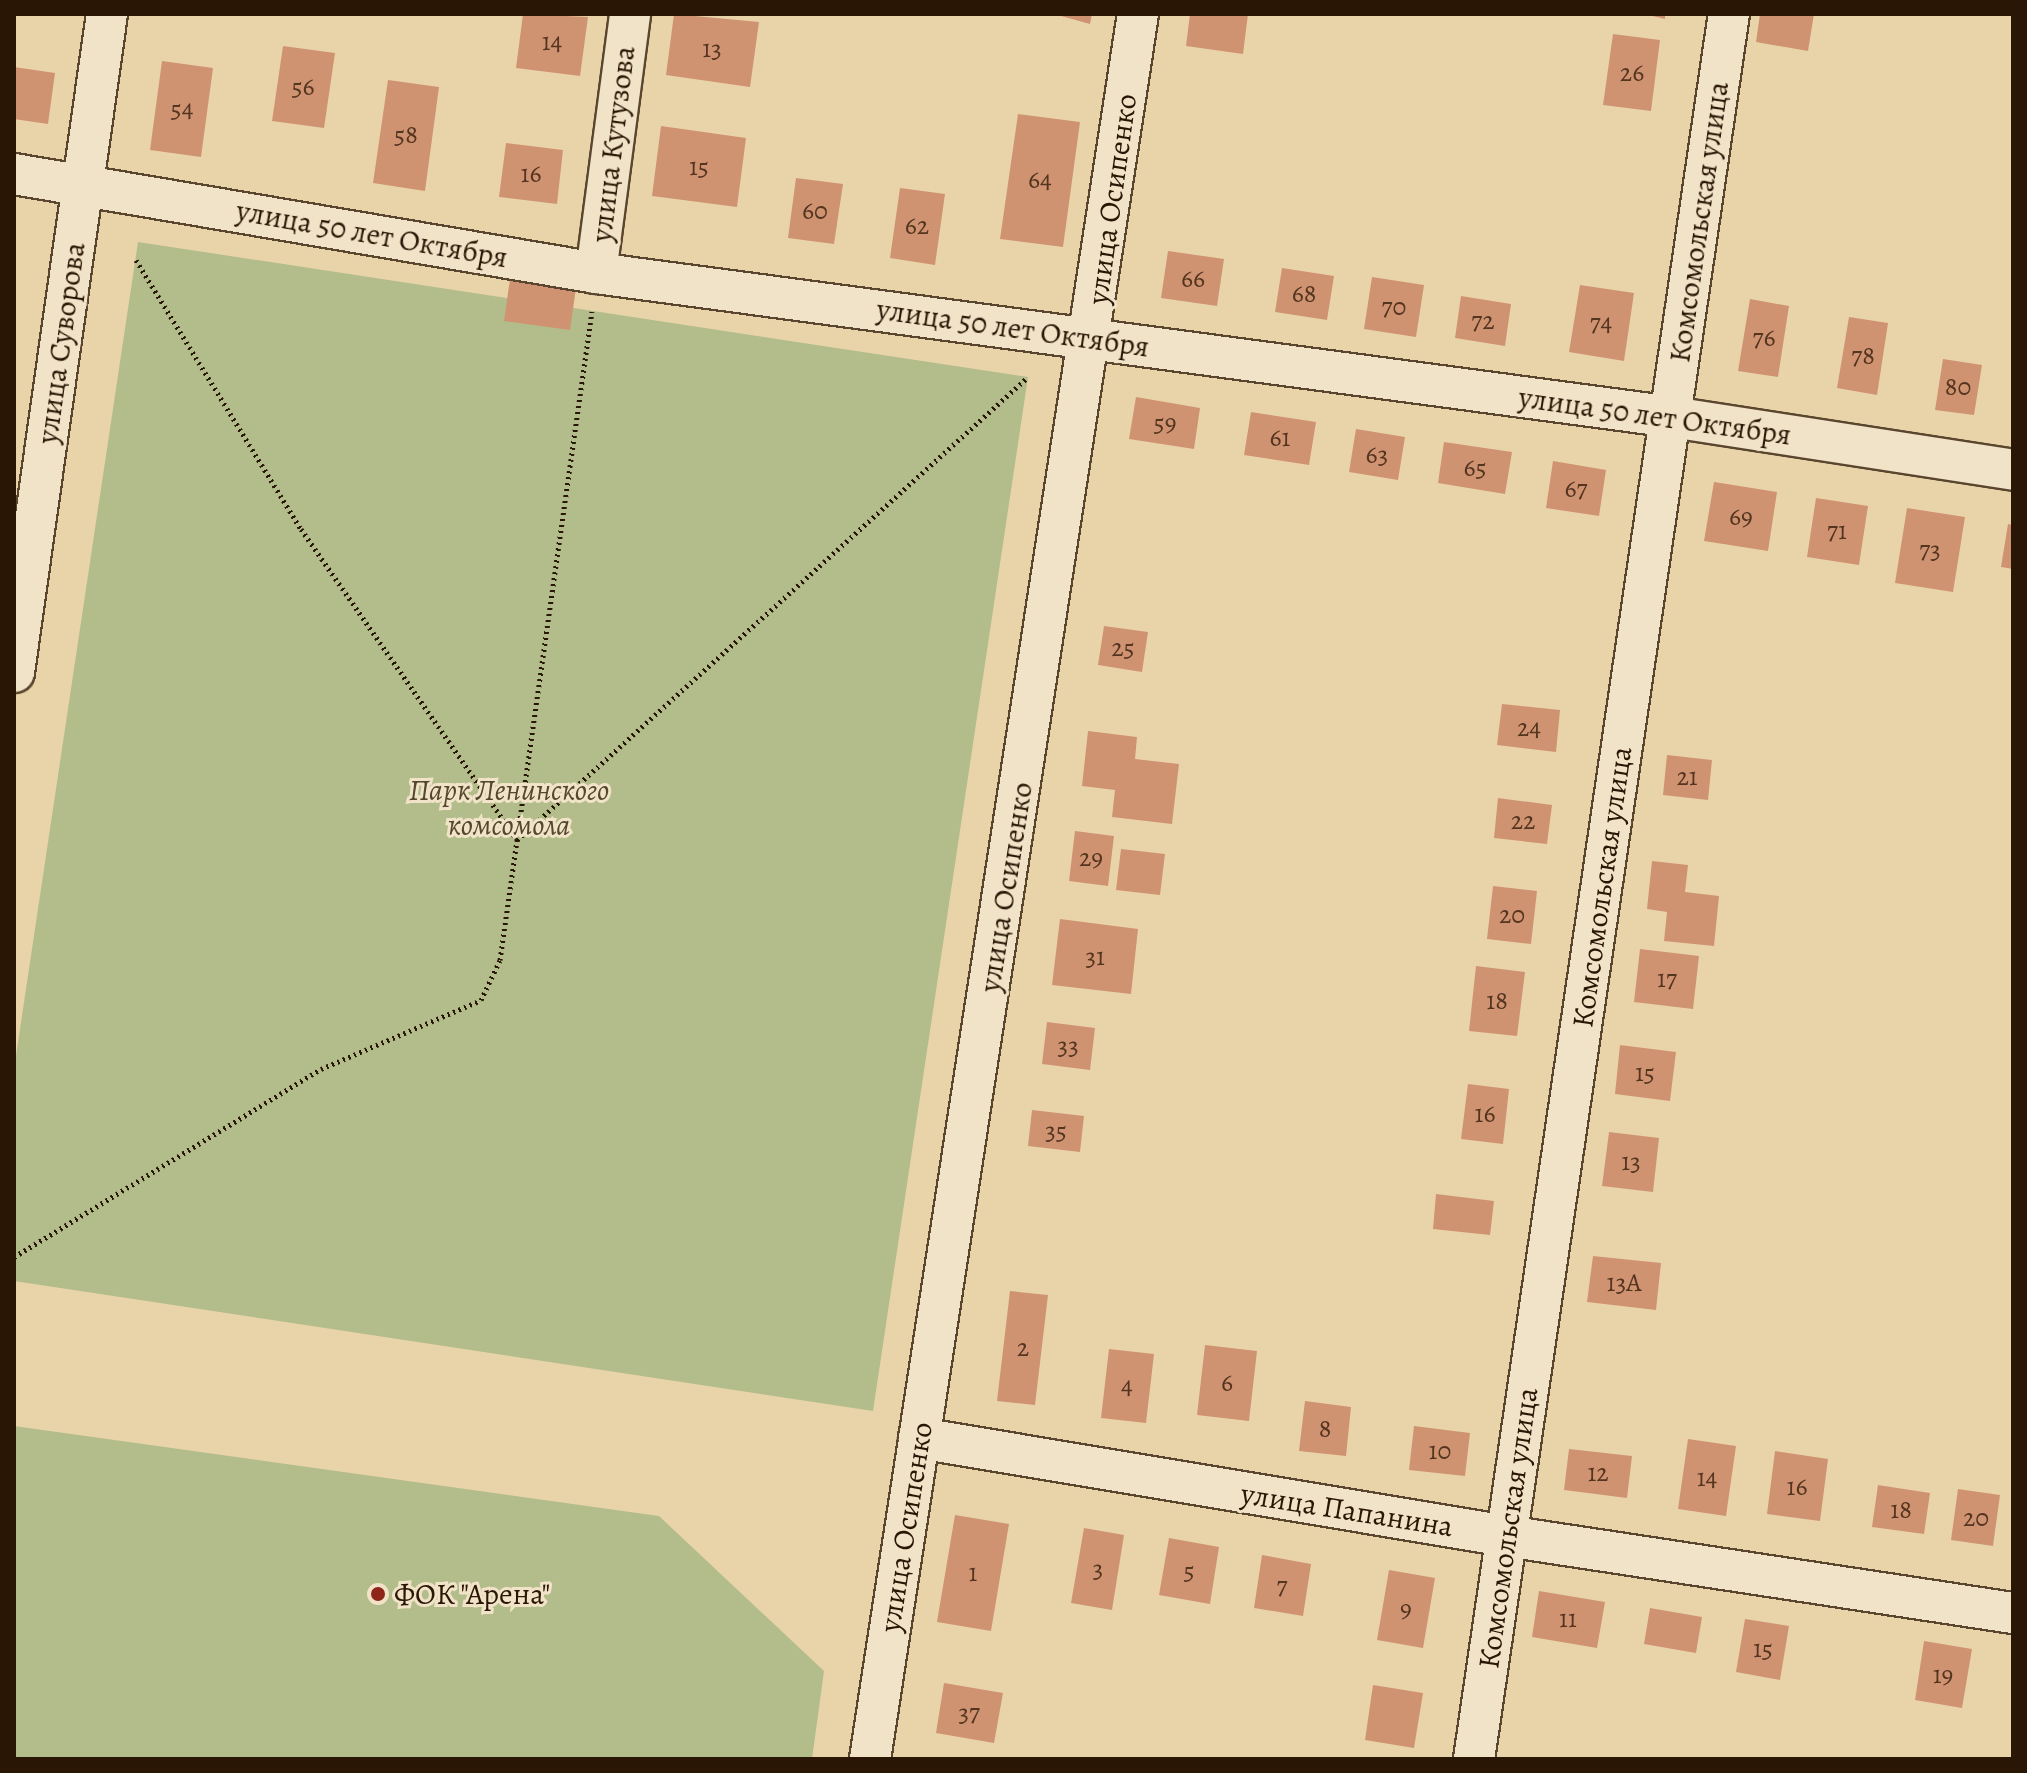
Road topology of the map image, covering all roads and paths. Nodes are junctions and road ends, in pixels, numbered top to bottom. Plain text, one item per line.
1 (107, 14) edge
2 (630, 14) edge
3 (1138, 14) edge
4 (1729, 14) edge
5 (14, 174) edge
6 (84, 184) junction
7 (136, 260) dead end
8 (594, 292) junction
9 (1092, 338) junction
10 (1028, 377) dead end
11 (1672, 417) junction
12 (2013, 470) edge
13 (14, 672) edge
14 (517, 840) junction
15 (14, 1257) edge
16 (919, 1438) junction
17 (1506, 1536) junction
18 (2013, 1613) edge
19 (870, 1759) edge
20 (1474, 1759) edge

1 - 6 street, улица Суворова
2 - 8 street, улица Кутузова
3 - 9 street, улица Осипенко
4 - 11 street, Комсомольская улица
5 - 6 street, улица 50 лет Октября
6 - 8 street, улица 50 лет Октября
6 - 13 street, улица Суворова
7 - 14 path
8 - 9 street, улица 50 лет Октября
8 - 14 path
9 - 11 street, улица 50 лет Октября
9 - 16 street, улица Осипенко
10 - 14 path
11 - 12 street, улица 50 лет Октября
11 - 17 street, Комсомольская улица
14 - 15 path
16 - 17 street, улица Папанина
16 - 19 street, улица Осипенко
17 - 18 street, улица Папанина
17 - 20 street, Комсомольская улица

